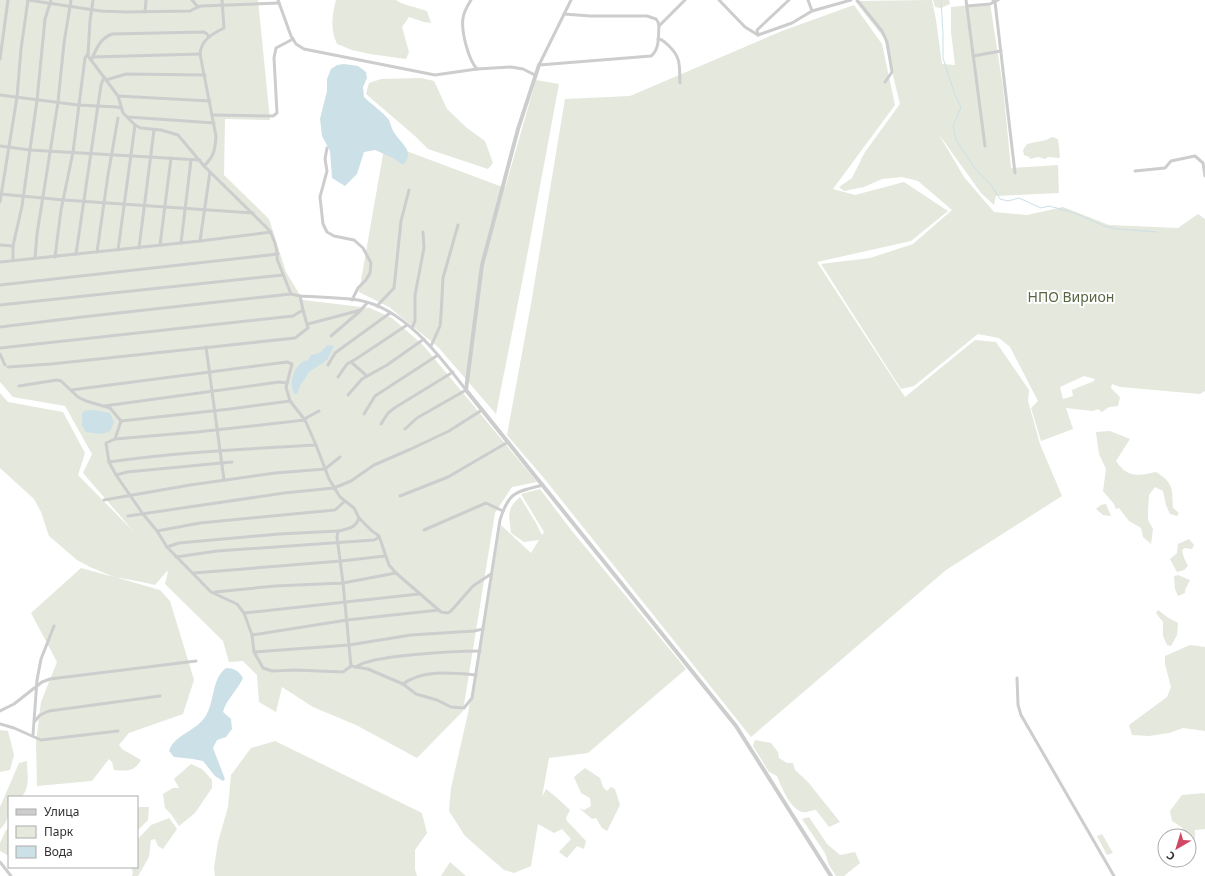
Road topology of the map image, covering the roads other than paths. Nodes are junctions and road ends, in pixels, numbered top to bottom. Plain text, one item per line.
1 (8, 0) edge
2 (28, 0) edge
3 (71, 0) edge
4 (92, 0) edge
5 (146, 0) edge
6 (192, 0) edge
7 (222, 0) edge
8 (471, 0) edge
9 (571, 0) edge
10 (685, 0) edge
11 (719, 0) edge
12 (789, 0) edge
13 (808, 0) edge
14 (851, 0) edge
15 (857, 0) edge
16 (966, 0) edge
17 (50, 1) edge
18 (278, 1) edge
19 (995, 1) edge
20 (222, 5) junction
21 (70, 6) junction
22 (967, 6) junction
23 (198, 7) junction
24 (91, 10) junction
25 (812, 11) junction
26 (145, 12) junction
27 (564, 14) junction
28 (659, 26) junction
29 (758, 35) junction
30 (209, 37) junction
31 (293, 39) junction
32 (658, 39) junction
33 (1001, 51) junction
34 (88, 54) junction
35 (200, 54) junction
36 (973, 56) junction
37 (0, 59) edge
38 (92, 59) junction
39 (539, 65) junction
40 (477, 69) junction
41 (204, 75) junction
42 (535, 75) junction
43 (105, 79) junction
44 (885, 82) dead end
45 (680, 83) dead end
46 (0, 96) edge
47 (118, 96) junction
48 (17, 97) junction
49 (37, 100) junction
50 (210, 101) junction
51 (58, 102) junction
52 (78, 105) junction
53 (99, 106) junction
54 (121, 108) junction
55 (212, 115) junction
56 (127, 117) junction
57 (118, 118) dead end
58 (214, 123) junction
59 (135, 125) junction
60 (154, 130) junction
61 (0, 146) edge
62 (985, 146) dead end
63 (9, 147) junction
64 (327, 148) dead end
65 (30, 150) junction
66 (51, 151) junction
67 (73, 152) junction
68 (91, 154) junction
69 (111, 155) junction
70 (131, 156) junction
71 (151, 157) junction
72 (171, 158) junction
73 (191, 160) junction
74 (200, 160) junction
75 (1204, 163) edge
76 (204, 166) junction
77 (1135, 171) dead end
78 (210, 172) junction
79 (1015, 173) dead end
80 (1205, 176) edge
81 (409, 190) dead end
82 (1, 194) edge
83 (23, 196) junction
84 (43, 198) junction
85 (64, 200) junction
86 (0, 202) edge
87 (84, 202) junction
88 (104, 203) junction
89 (124, 204) junction
90 (145, 206) junction
91 (164, 207) junction
92 (185, 209) junction
93 (205, 211) junction
94 (253, 213) junction
95 (458, 225) dead end
96 (271, 232) junction
97 (423, 232) dead end
98 (200, 241) junction
99 (181, 243) junction
100 (0, 244) edge
101 (160, 245) junction
102 (12, 246) junction
103 (140, 248) junction
104 (118, 250) junction
105 (97, 252) junction
106 (76, 254) junction
107 (278, 254) junction
108 (55, 256) junction
109 (34, 258) junction
110 (13, 260) junction
111 (0, 262) edge
112 (283, 275) junction
113 (0, 285) edge
114 (291, 294) junction
115 (300, 296) junction
116 (352, 300) junction
117 (368, 303) junction
118 (0, 305) edge
119 (378, 306) junction
120 (303, 310) junction
121 (360, 310) junction
122 (390, 313) junction
123 (308, 324) junction
124 (407, 325) junction
125 (0, 327) edge
126 (412, 328) junction
127 (331, 336) dead end
128 (424, 339) junction
129 (431, 346) junction
130 (206, 347) junction
131 (0, 348) edge
132 (0, 354) edge
133 (438, 355) junction
134 (351, 362) junction
135 (328, 365) dead end
136 (210, 371) junction
137 (452, 372) junction
138 (367, 376) junction
139 (338, 377) dead end
140 (287, 384) junction
141 (19, 386) dead end
142 (71, 390) junction
143 (466, 390) junction
144 (213, 391) junction
145 (348, 395) dead end
146 (290, 401) junction
147 (104, 406) junction
148 (482, 410) junction
149 (215, 411) junction
150 (319, 412) dead end
151 (364, 414) dead end
152 (305, 420) junction
153 (121, 422) junction
154 (381, 424) dead end
155 (405, 429) dead end
156 (218, 430) junction
157 (115, 439) junction
158 (508, 442) junction
159 (316, 445) junction
160 (221, 451) junction
161 (340, 457) dead end
162 (109, 462) junction
163 (232, 462) dead end
164 (221, 463) junction
165 (325, 469) junction
166 (116, 474) junction
167 (224, 480) junction
168 (543, 485) junction
169 (334, 488) junction
170 (131, 495) junction
171 (400, 496) dead end
172 (104, 500) dead end
173 (345, 501) junction
174 (503, 511) junction
175 (143, 514) junction
176 (128, 516) dead end
177 (359, 518) junction
178 (424, 530) dead end
179 (157, 531) junction
180 (338, 531) junction
181 (378, 535) junction
182 (337, 544) junction
183 (167, 547) junction
184 (385, 556) junction
185 (176, 557) junction
186 (341, 561) junction
187 (193, 573) junction
188 (396, 573) junction
189 (491, 574) junction
190 (343, 583) junction
191 (211, 592) junction
192 (419, 594) junction
193 (345, 602) junction
194 (439, 610) junction
195 (244, 613) junction
196 (347, 620) junction
197 (54, 626) dead end
198 (483, 629) junction
199 (252, 635) junction
200 (349, 645) junction
201 (480, 651) junction
202 (254, 652) junction
203 (196, 661) dead end
204 (351, 666) junction
205 (356, 667) junction
206 (476, 675) junction
207 (1017, 678) dead end
208 (403, 684) junction
209 (36, 687) junction
210 (160, 696) dead end
211 (0, 711) edge
212 (35, 721) junction
213 (0, 724) edge
214 (118, 731) dead end
215 (33, 735) junction
216 (0, 862) edge
217 (11, 876) edge
218 (831, 876) edge
219 (1114, 876) edge

1 - 37 street
2 - 17 street
2 - 48 street
3 - 21 street
4 - 24 street
5 - 26 street
6 - 23 street
7 - 20 street
8 - 40 street
9 - 27 street
10 - 28 street
11 - 29 street
12 - 29 street
13 - 25 street
14 - 25 street
15 - 44 street
16 - 22 street
17 - 21 street
17 - 49 street
18 - 20 street
18 - 31 street
19 - 22 street
19 - 33 street
20 - 23 street
20 - 30 street
21 - 24 street
21 - 51 street
22 - 36 street
23 - 26 street
24 - 26 street
24 - 34 street
25 - 29 street
27 - 28 street
27 - 39 street
28 - 32 street
30 - 35 street
30 - 38 street
31 - 40 street
31 - 55 street
32 - 39 street
32 - 45 street
33 - 36 street
33 - 79 street
34 - 38 street
34 - 52 street
35 - 38 street
35 - 41 street
36 - 62 street
38 - 43 street
39 - 42 street
40 - 42 street
41 - 43 street
41 - 50 street
42 - 143 street
43 - 47 street
43 - 53 street
46 - 48 street
47 - 50 street
47 - 54 street
48 - 49 street
48 - 63 street
49 - 51 street
49 - 65 street
50 - 55 street
51 - 52 street
51 - 66 street
52 - 53 street
52 - 67 street
53 - 54 street
53 - 68 street
54 - 56 street
55 - 58 street
56 - 58 street
56 - 59 street
57 - 69 street
58 - 76 street
59 - 60 street
59 - 70 street
60 - 71 street
60 - 74 street
61 - 63 street
63 - 65 street
63 - 82 street
64 - 116 street
65 - 66 street
65 - 83 street
66 - 67 street
66 - 84 street
67 - 68 street
67 - 85 street
68 - 69 street
68 - 87 street
69 - 70 street
69 - 88 street
70 - 71 street
70 - 89 street
71 - 72 street
71 - 90 street
72 - 73 street
72 - 91 street
73 - 74 street
73 - 92 street
74 - 76 street
75 - 77 street
75 - 80 street
76 - 78 street
78 - 93 street
78 - 94 street
81 - 119 street
82 - 83 street
82 - 86 street
83 - 84 street
83 - 102 street
84 - 85 street
84 - 109 street
85 - 87 street
85 - 108 street
87 - 88 street
87 - 106 street
88 - 89 street
88 - 105 street
89 - 90 street
89 - 104 street
90 - 91 street
90 - 103 street
91 - 92 street
91 - 101 street
92 - 93 street
92 - 99 street
93 - 94 street
93 - 98 street
94 - 96 street
95 - 129 street
96 - 98 street
96 - 107 street
97 - 126 street
98 - 99 street
99 - 101 street
100 - 102 street
101 - 103 street
102 - 110 street
103 - 104 street
104 - 105 street
105 - 106 street
106 - 108 street
107 - 112 street
107 - 113 street
108 - 109 street
109 - 110 street
110 - 111 street
112 - 114 street
112 - 118 street
114 - 115 street
114 - 125 street
115 - 116 street
115 - 120 street
116 - 117 street
117 - 119 street
117 - 121 street
119 - 122 street
120 - 123 street
120 - 131 street
121 - 123 street
121 - 127 street
122 - 124 street
122 - 135 street
123 - 130 street
124 - 126 street
124 - 134 street
126 - 128 street
128 - 129 street
128 - 138 street
129 - 133 street
130 - 132 street
130 - 136 street
133 - 137 street
133 - 151 street
134 - 138 street
134 - 139 street
136 - 140 street
136 - 142 street
136 - 144 street
137 - 143 street
137 - 154 street
138 - 145 street
140 - 144 street
140 - 146 street
141 - 142 street
142 - 147 street
143 - 148 street
143 - 155 street
144 - 147 street
144 - 149 street
146 - 149 street
146 - 152 street
147 - 153 street
148 - 158 street
148 - 169 street
149 - 153 street
149 - 156 street
150 - 152 street
152 - 156 street
152 - 159 street
153 - 157 street
156 - 157 street
156 - 160 street
157 - 162 street
158 - 168 street
158 - 171 street
159 - 160 street
159 - 165 street
160 - 162 street
160 - 164 street
161 - 165 street
162 - 166 street
163 - 164 street
164 - 166 street
164 - 167 street
165 - 167 street
165 - 169 street
166 - 170 street
167 - 170 street
168 - 174 street
168 - 218 street
169 - 173 street
169 - 175 street
170 - 172 street
170 - 175 street
173 - 177 street
173 - 179 street
174 - 178 street
174 - 189 street
175 - 176 street
175 - 179 street
177 - 180 street
177 - 181 street
179 - 183 street
180 - 182 street
180 - 183 street
181 - 182 street
181 - 184 street
182 - 185 street
182 - 186 street
183 - 185 street
184 - 186 street
184 - 188 street
185 - 187 street
186 - 187 street
186 - 190 street
187 - 191 street
188 - 190 street
188 - 192 street
189 - 194 street
189 - 198 street
190 - 191 street
190 - 193 street
191 - 195 street
192 - 193 street
192 - 194 street
193 - 195 street
193 - 196 street
194 - 196 street
195 - 199 street
196 - 199 street
196 - 200 street
197 - 209 street
198 - 200 street
198 - 201 street
199 - 202 street
200 - 202 street
200 - 204 street
201 - 205 street
201 - 206 street
202 - 204 street
203 - 209 street
204 - 205 street
205 - 208 street
206 - 208 street
206 - 208 street
207 - 219 street
209 - 211 street
209 - 212 street
210 - 212 street
212 - 215 street
213 - 215 street
214 - 215 street
216 - 217 street

